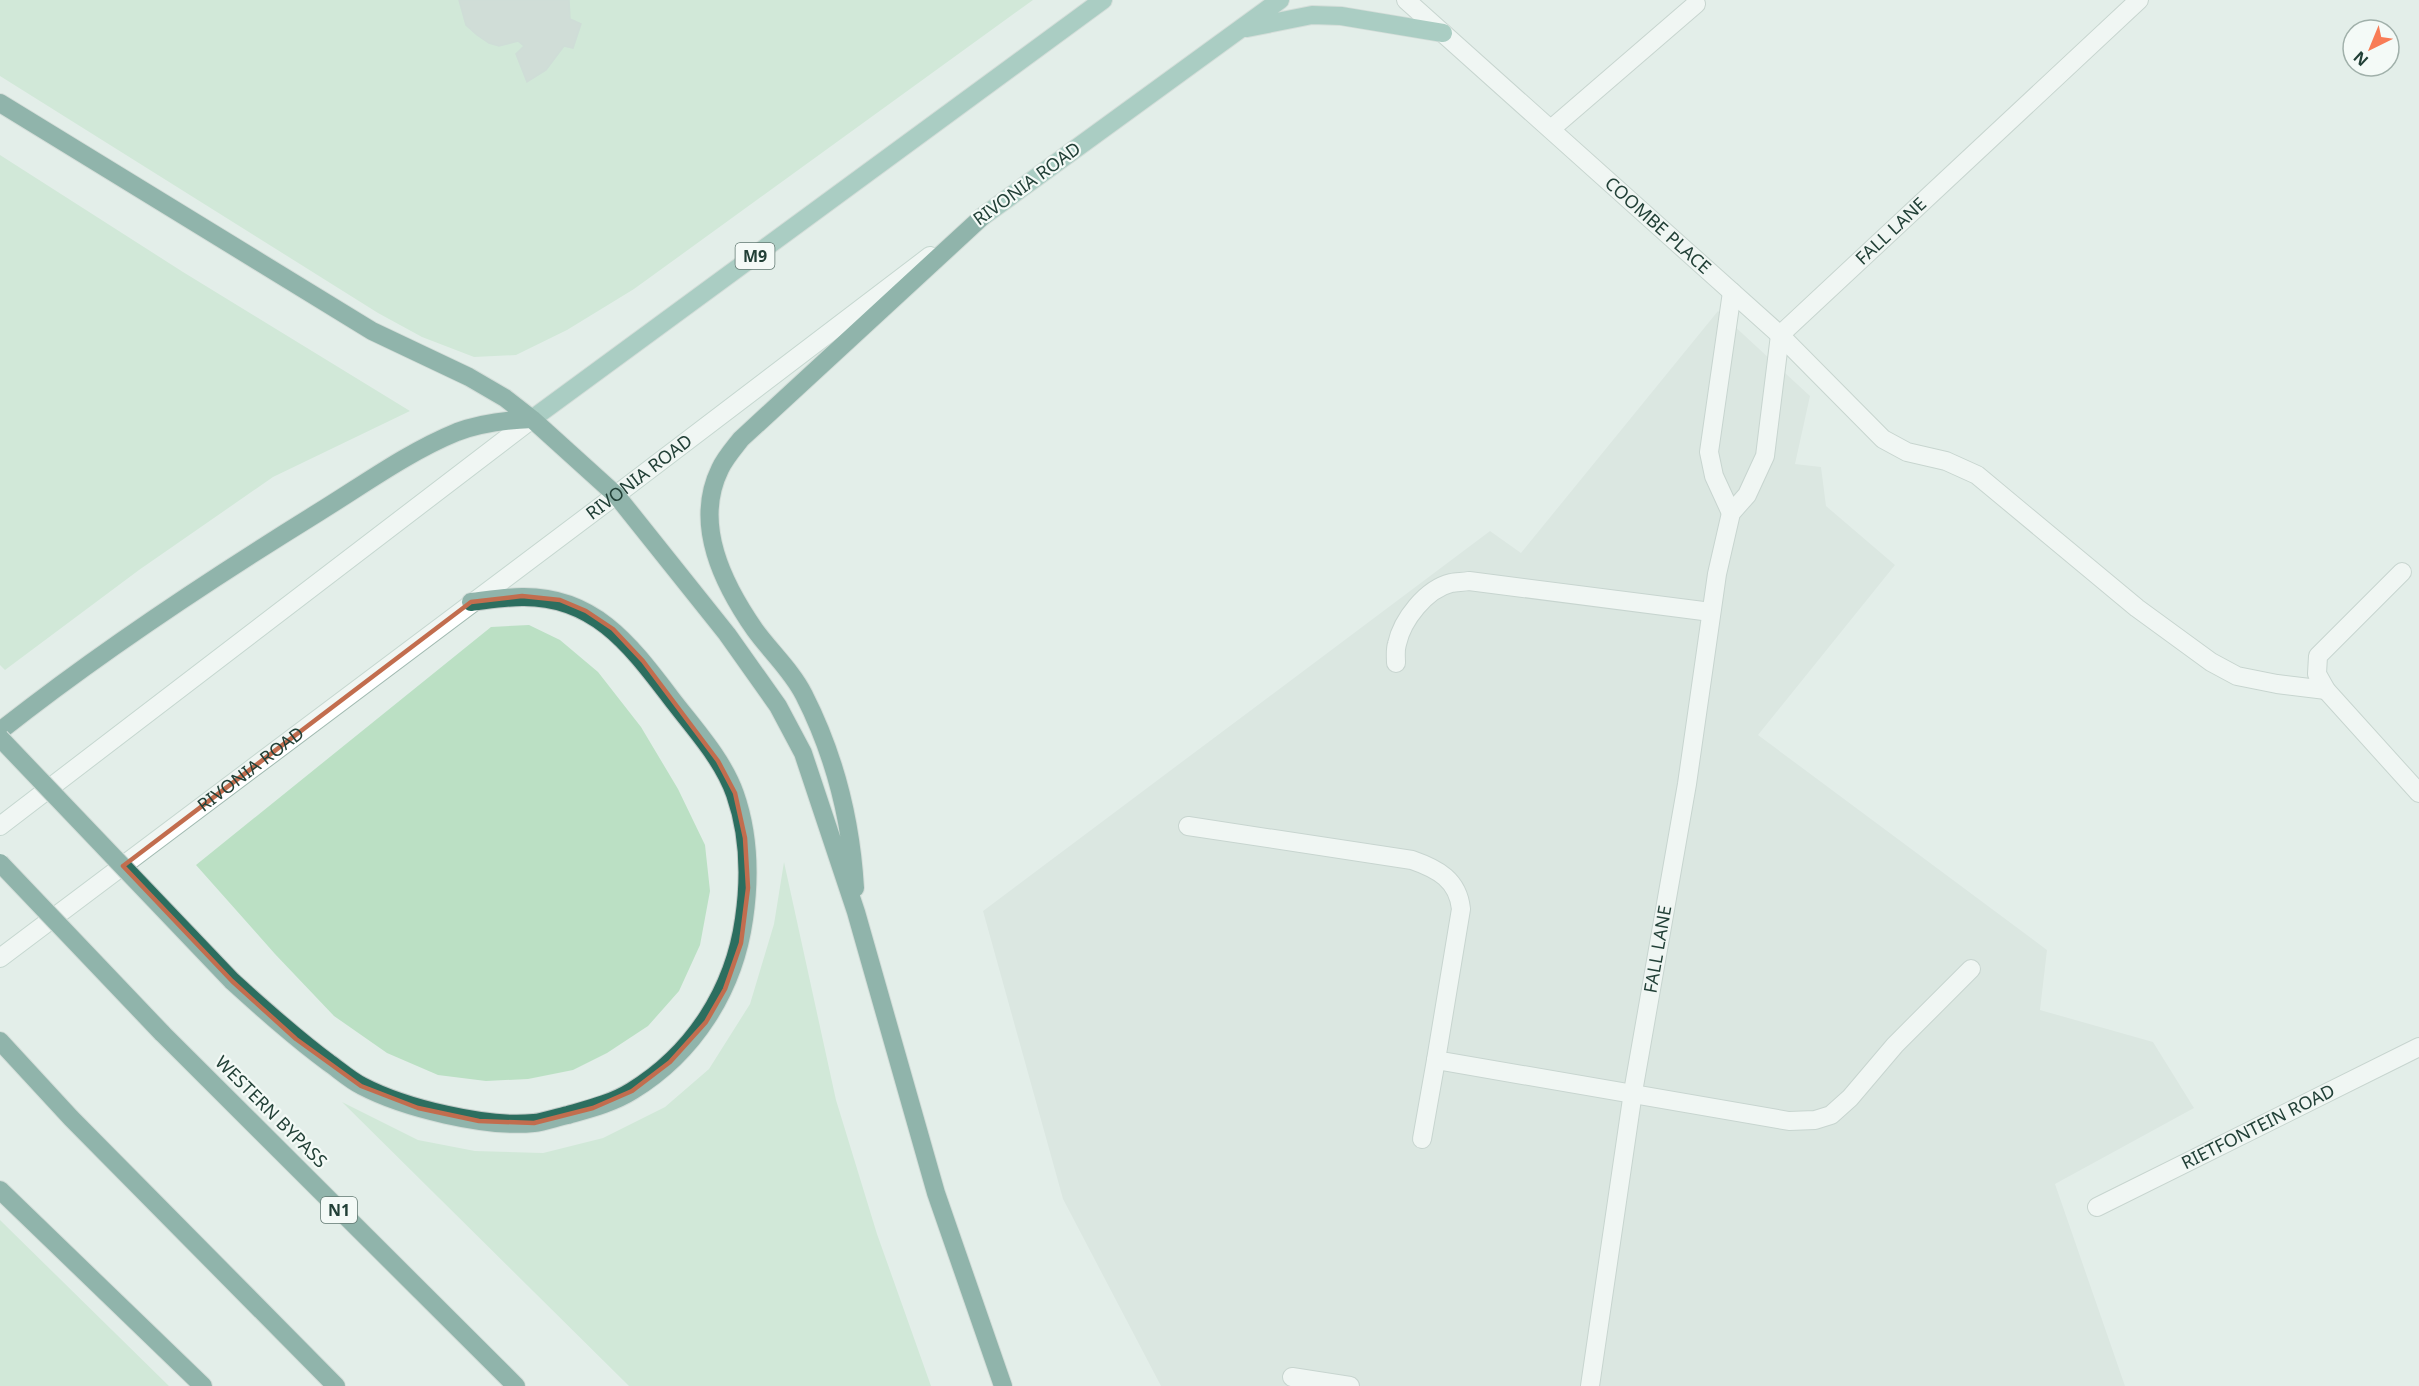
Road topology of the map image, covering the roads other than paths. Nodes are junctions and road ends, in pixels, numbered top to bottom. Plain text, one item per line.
1 (1103, 0) edge
2 (1280, 0) edge
3 (1406, 0) edge
4 (2139, 0) edge
5 (1696, 3) dead end
6 (1234, 33) junction
7 (1443, 33) junction
8 (0, 103) edge
9 (1551, 129) junction
10 (982, 217) junction
11 (1732, 292) junction
12 (1780, 335) junction
13 (532, 419) junction
14 (616, 495) junction
15 (1731, 513) junction
16 (2402, 572) dead end
17 (471, 602) junction
18 (1711, 612) junction
19 (1396, 663) dead end
20 (2326, 690) junction
21 (0, 731) edge
22 (0, 738) edge
23 (2419, 793) edge
24 (0, 826) edge
25 (1188, 826) dead end
26 (0, 863) edge
27 (856, 912) junction
28 (0, 958) edge
29 (1971, 969) dead end
30 (0, 1041) edge
31 (2419, 1047) edge
32 (1436, 1060) junction
33 (1633, 1092) junction
34 (1422, 1139) dead end
35 (0, 1190) edge
36 (2097, 1207) dead end
37 (1292, 1377) dead end
38 (203, 1386) edge
39 (336, 1386) edge
40 (516, 1386) edge
41 (1002, 1386) edge
42 (1350, 1386) edge
43 (1590, 1386) edge

1 - 13 main road, M9
2 - 6 main road, RIVONIA ROAD
3 - 7 street, COOMBE PLACE
4 - 12 street, FALL LANE
5 - 9 street
6 - 7 main road
6 - 10 main road, RIVONIA ROAD
7 - 9 street, COOMBE PLACE
8 - 13 highway
9 - 11 street, COOMBE PLACE
10 - 14 street, RIVONIA ROAD
10 - 27 highway
11 - 12 street, COOMBE PLACE
11 - 15 street
12 - 15 street, FALL LANE
12 - 20 street, COOMBE PLACE
13 - 14 highway
13 - 21 highway
13 - 24 street, M9
14 - 17 street, RIVONIA ROAD
14 - 27 highway
15 - 18 street, FALL LANE
16 - 20 street
17 - 22 highway, bridge
17 - 28 street, RIVONIA ROAD
18 - 19 street
18 - 33 street, FALL LANE
20 - 23 street
25 - 32 street
26 - 40 highway, WESTERN BYPASS / N1, bridge
27 - 41 highway
29 - 33 street
30 - 39 highway
31 - 36 street, RIETFONTEIN ROAD
32 - 33 street
32 - 34 street
33 - 43 street, FALL LANE
35 - 38 highway
37 - 42 street

